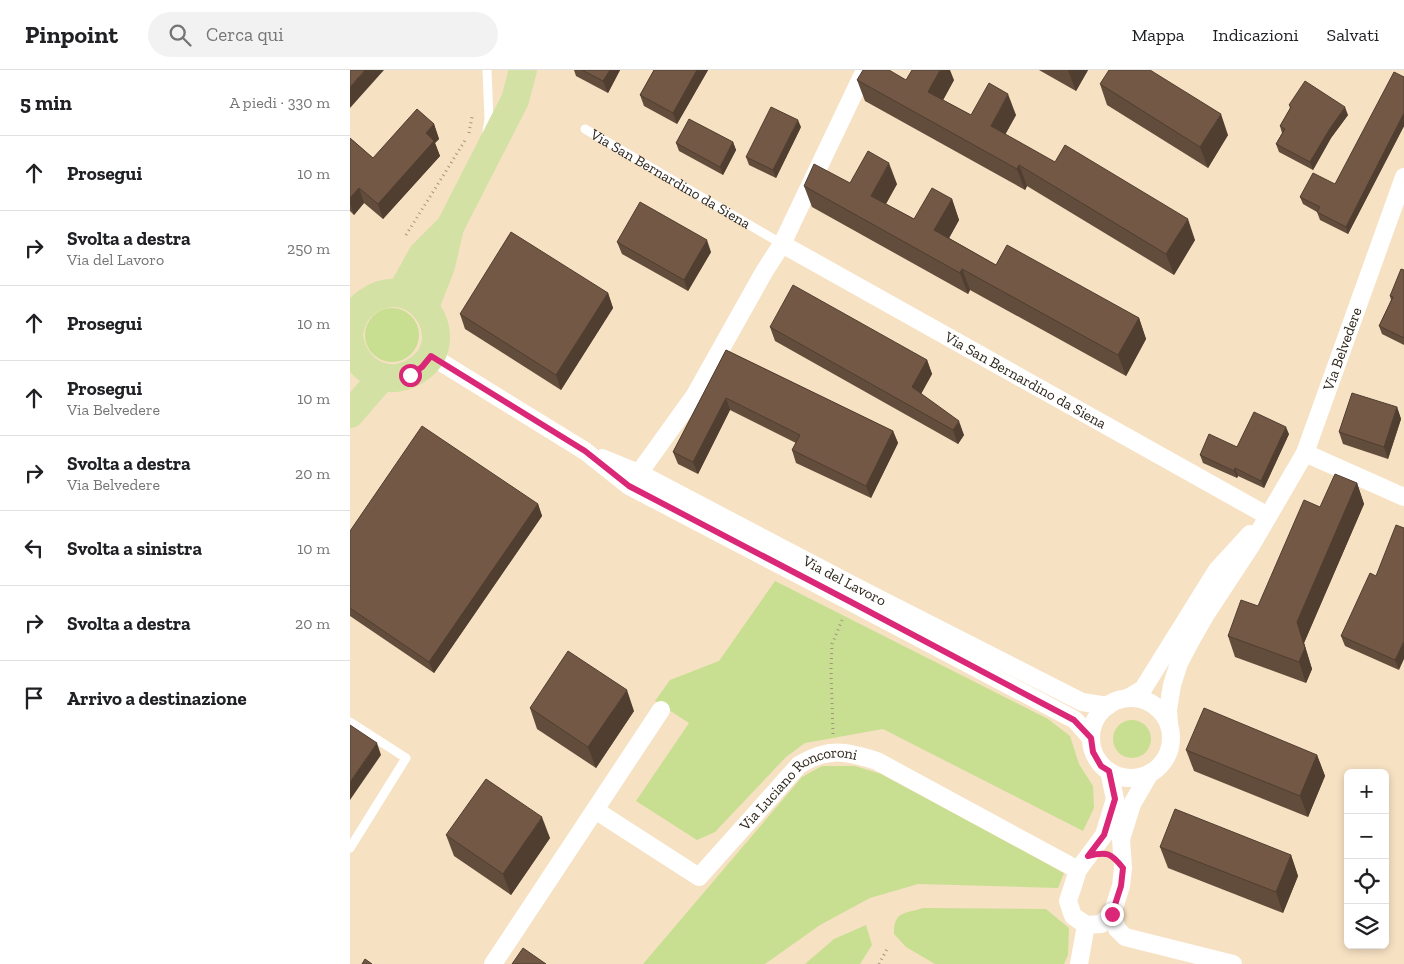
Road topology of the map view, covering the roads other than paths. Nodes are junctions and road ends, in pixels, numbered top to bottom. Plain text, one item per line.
1 (487, 70) edge
2 (523, 70) edge
3 (865, 70) edge
4 (584, 129) dead end
5 (479, 167) junction
6 (1404, 178) edge
7 (1400, 201) edge
8 (450, 227) junction
9 (782, 244) junction
10 (375, 293) edge
11 (425, 307) junction
12 (350, 330) edge
13 (431, 356) junction
14 (364, 361) edge
15 (350, 399) edge
16 (350, 414) edge
17 (585, 451) junction
18 (1305, 453) junction
19 (639, 473) junction
20 (1404, 496) edge
21 (1268, 516) junction
22 (1128, 698) junction
23 (1108, 706) junction
24 (660, 710) dead end
25 (350, 722) edge
26 (1169, 724) junction
27 (1091, 738) junction
28 (1109, 771) junction
29 (1150, 773) junction
30 (595, 810) junction
31 (350, 848) edge
32 (1083, 863) junction
33 (1123, 868) junction
34 (1112, 914) junction
35 (1086, 925) junction
36 (493, 964) edge
37 (1079, 964) edge
38 (1233, 964) edge

1 - 5 lane
2 - 5 main road
3 - 9 street
4 - 9 lane, Via San Bernardino da Siena
5 - 8 main road
6 - 7 street, Via Belvedere
7 - 18 street, Via Belvedere
8 - 10 main road
8 - 11 main road
9 - 19 street
9 - 21 street, Via San Bernardino da Siena
10 - 11 main road
10 - 12 main road
11 - 13 main road
13 - 14 main road
13 - 17 street, Via del Lavoro
14 - 15 main road
14 - 16 main road
17 - 19 street, Via del Lavoro
17 - 27 street, Via del Lavoro
18 - 20 street
18 - 21 street, Via Belvedere
19 - 23 street, Via del Lavoro
21 - 22 street, Via Belvedere
21 - 26 street, Via Belvedere
22 - 23 street
22 - 26 street
23 - 27 street
24 - 30 street
25 - 31 lane
26 - 29 street
27 - 28 street
28 - 29 street
28 - 32 street
29 - 33 street
30 - 32 street, Via Luciano Roncoroni
30 - 36 street
32 - 33 street
32 - 35 street
33 - 34 street
34 - 35 street
34 - 38 street
35 - 37 street

